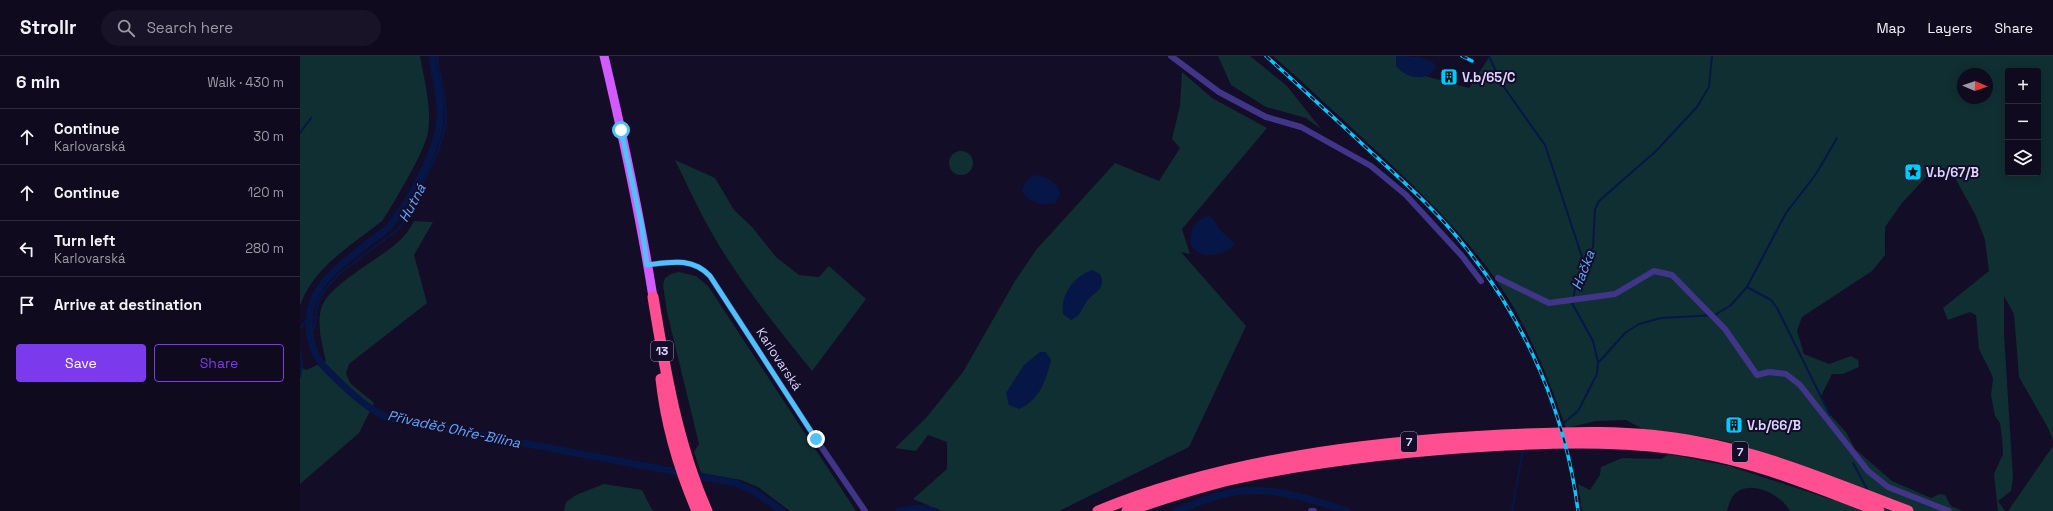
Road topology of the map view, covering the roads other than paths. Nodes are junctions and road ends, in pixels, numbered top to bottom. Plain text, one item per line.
1 (604, 56) edge
2 (1171, 56) edge
3 (647, 265) junction
4 (1498, 278) dead end
5 (1481, 280) dead end
6 (653, 297) joint
7 (679, 449) junction
8 (1182, 487) junction
9 (1832, 488) junction
10 (696, 510) edge
11 (707, 511) edge
12 (865, 511) edge
13 (1098, 511) edge
14 (1127, 511) edge
15 (1879, 511) edge
16 (1908, 511) edge
17 (1949, 511) edge

1 - 3 main road, 13
2 - 5 street
3 - 6 main road, 13
3 - 12 street, Karlovarská
4 - 17 street
6 - 7 highway, 13
7 - 10 highway, 13
7 - 11 highway, 13
8 - 9 highway, 7
8 - 13 highway, 7
8 - 14 highway, 7
9 - 15 highway, 7
9 - 16 highway, 7

